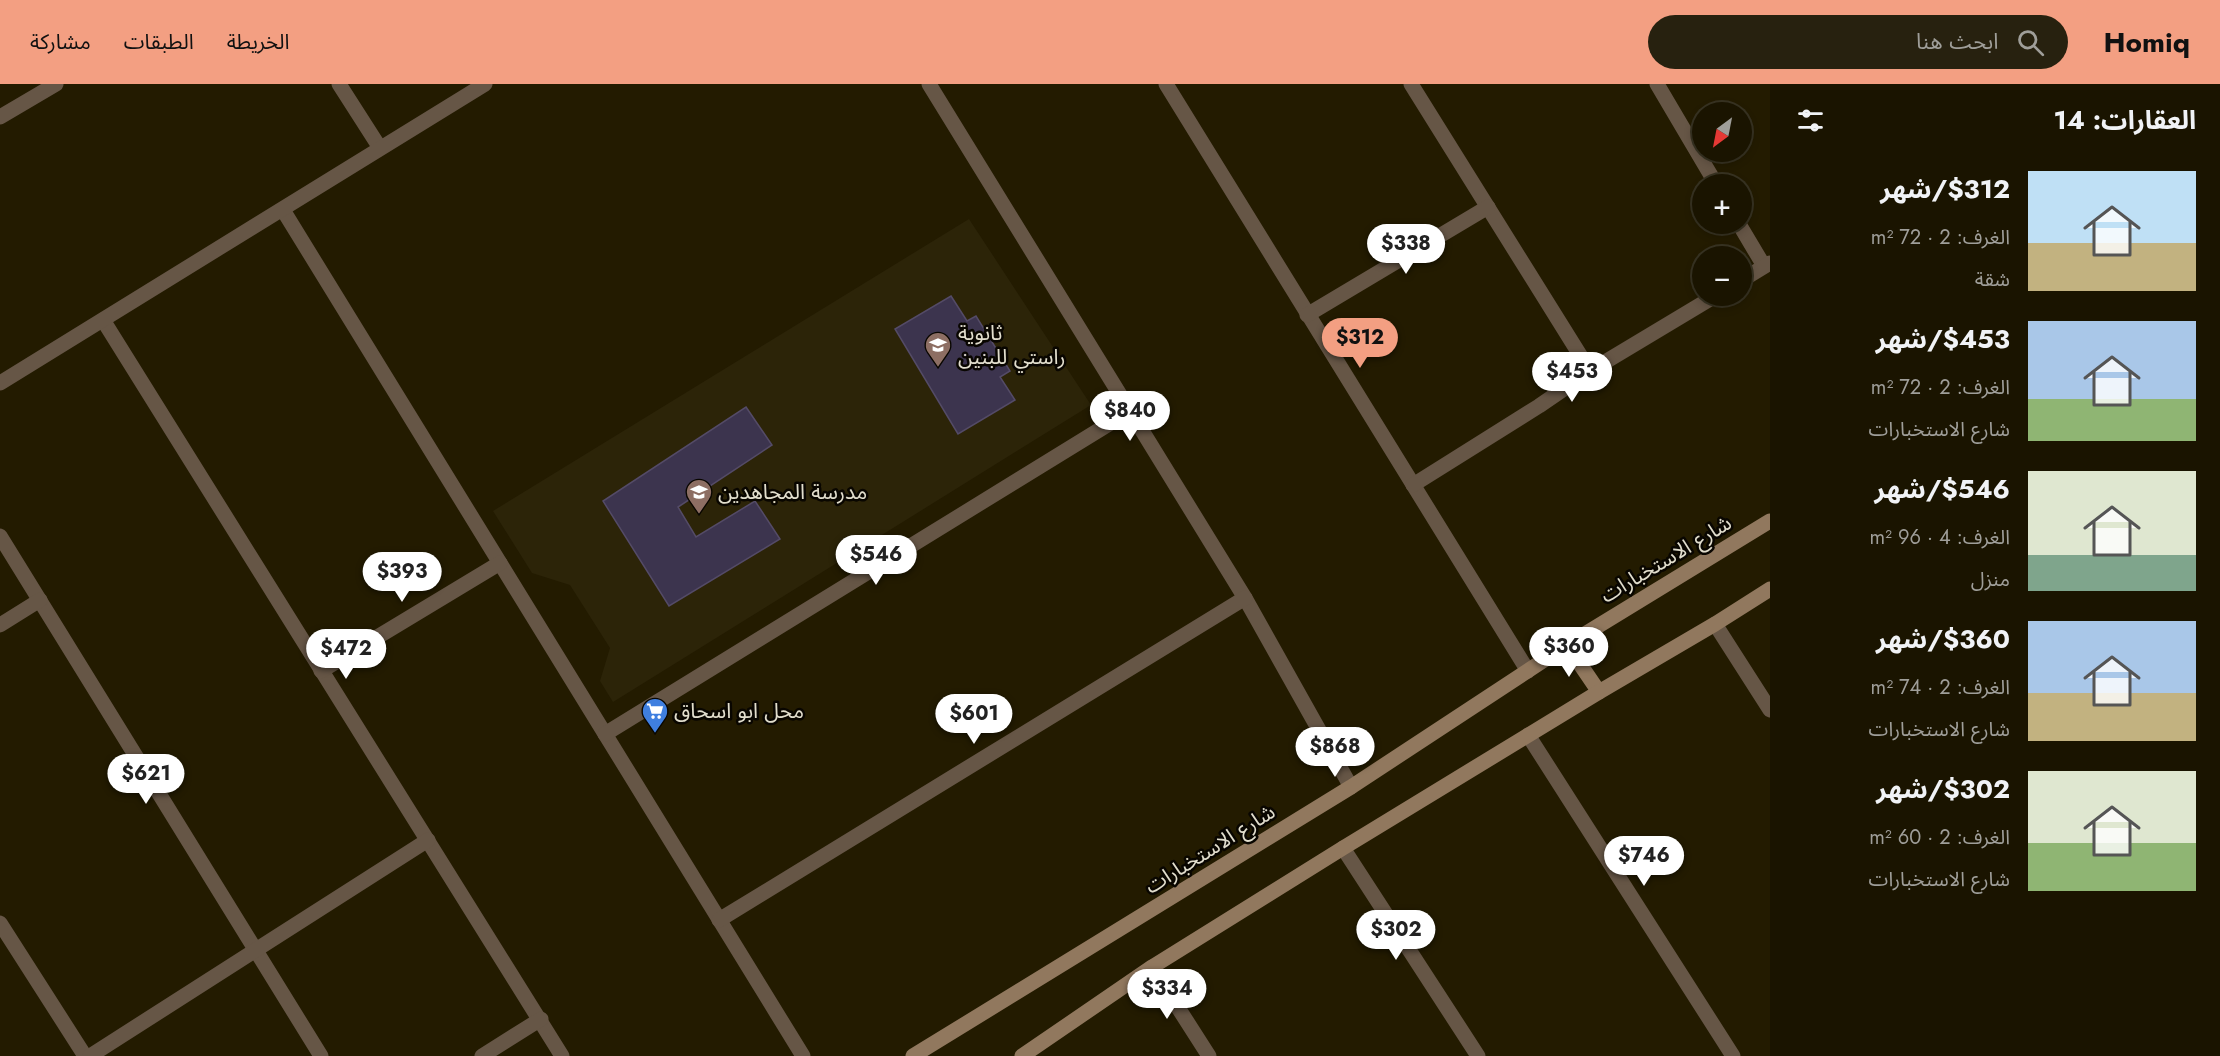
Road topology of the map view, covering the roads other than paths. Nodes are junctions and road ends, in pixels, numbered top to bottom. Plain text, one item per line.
1 (56, 84) edge
2 (339, 84) edge
3 (485, 84) edge
4 (929, 84) edge
5 (1166, 84) edge
6 (1411, 84) edge
7 (1657, 84) edge
8 (0, 117) edge
9 (380, 148) junction
10 (1710, 174) edge
11 (1488, 207) junction
12 (283, 210) junction
13 (1746, 234) edge
14 (1767, 264) edge
15 (1752, 274) edge
16 (1698, 306) edge
17 (1307, 315) junction
18 (103, 320) junction
19 (1590, 371) junction
20 (0, 383) edge
21 (1130, 411) junction
22 (1413, 485) junction
23 (1770, 520) edge
24 (0, 536) edge
25 (500, 563) junction
26 (1770, 589) edge
27 (1245, 598) junction
28 (40, 600) junction
29 (1716, 624) junction
30 (0, 625) edge
31 (1567, 645) junction
32 (1528, 670) junction
33 (321, 671) junction
34 (1599, 692) junction
35 (1770, 710) edge
36 (605, 734) junction
37 (1528, 735) junction
38 (1351, 787) junction
39 (429, 840) junction
40 (1343, 848) junction
41 (719, 920) junction
42 (0, 923) edge
43 (255, 950) junction
44 (1152, 967) junction
45 (541, 1019) junction
46 (85, 1056) edge
47 (90, 1056) edge
48 (321, 1056) edge
49 (483, 1056) edge
50 (562, 1056) edge
51 (803, 1056) edge
52 (914, 1056) edge
53 (1022, 1056) edge
54 (1209, 1056) edge
55 (1478, 1056) edge
56 (1733, 1056) edge

1 - 8 street
2 - 9 street
3 - 9 street
4 - 21 street
5 - 17 street
6 - 11 street
7 - 10 street
9 - 12 street
11 - 17 street
11 - 19 street
12 - 18 street
12 - 25 street
13 - 14 street
14 - 15 street
16 - 19 street
17 - 22 street
18 - 20 street
18 - 33 street
19 - 22 street
21 - 27 street
21 - 36 street
22 - 32 street
23 - 31 main road, شارع الاستخبارات
24 - 28 street
25 - 33 street
25 - 36 street
26 - 29 main road
27 - 38 street
27 - 41 street
28 - 30 street
28 - 43 street
29 - 34 main road
29 - 35 street
31 - 32 main road, شارع الاستخبارات
31 - 34 main road
32 - 38 main road, شارع الاستخبارات
33 - 39 street
34 - 37 main road
36 - 41 street
37 - 40 main road
37 - 56 street
38 - 52 main road, شارع الاستخبارات
39 - 43 street
39 - 45 street
40 - 44 main road
40 - 55 street
41 - 51 street
42 - 46 street
43 - 47 street
43 - 48 street
44 - 53 main road
44 - 54 street
45 - 49 street
45 - 50 street

